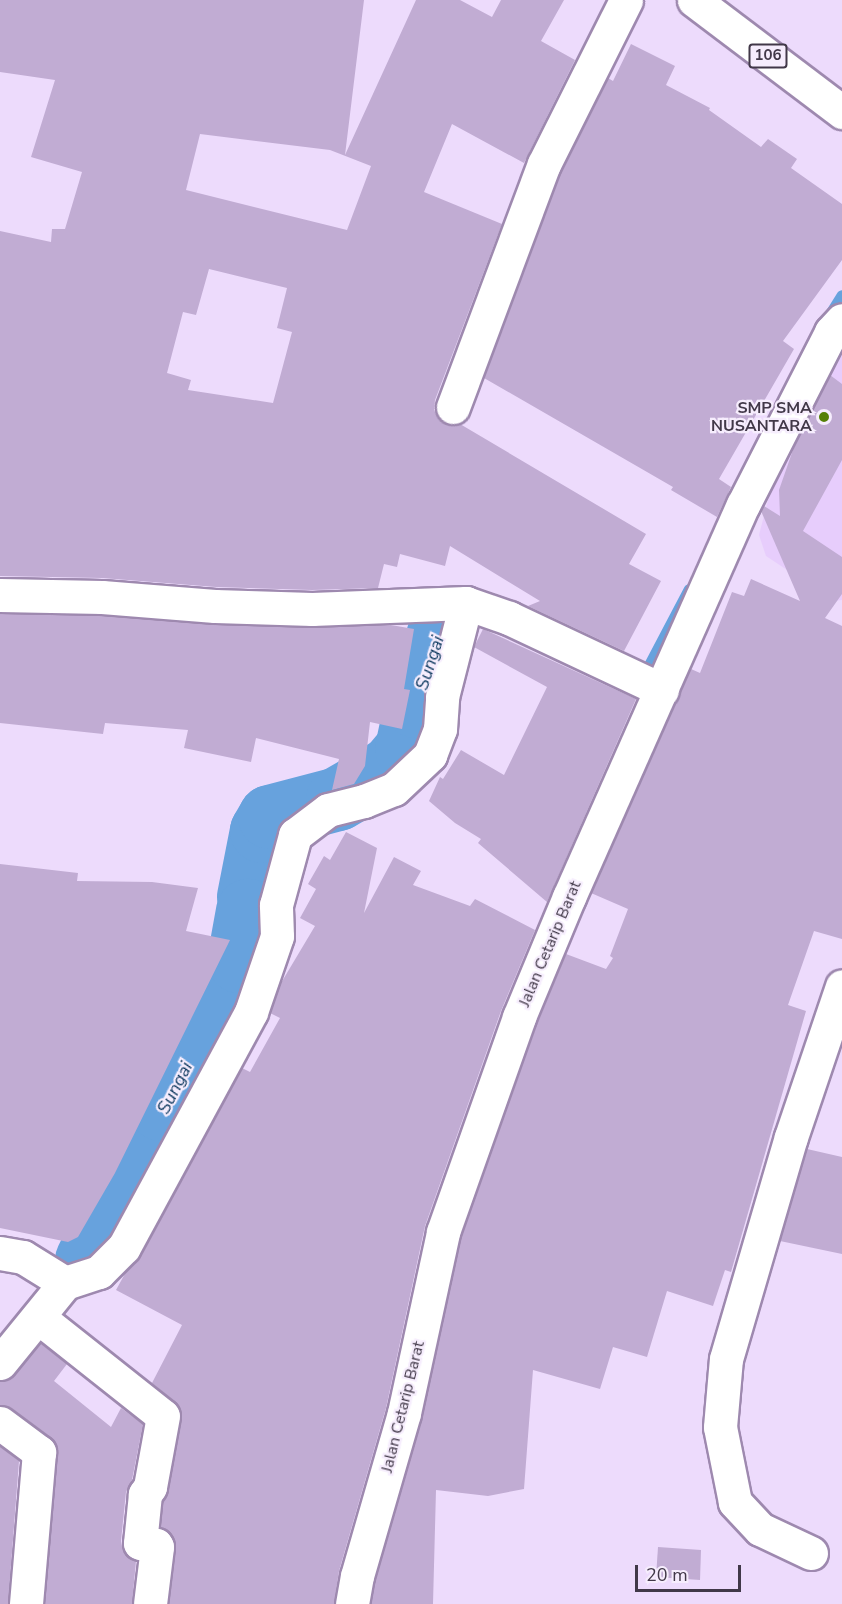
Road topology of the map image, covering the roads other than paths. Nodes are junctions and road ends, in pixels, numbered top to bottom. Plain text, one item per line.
1 (626, 0) edge
2 (694, 0) edge
3 (841, 109) edge
4 (842, 320) edge
5 (453, 407) dead end
6 (0, 595) edge
7 (466, 603) junction
8 (662, 690) junction
9 (842, 986) edge
10 (0, 1253) edge
11 (65, 1283) junction
12 (38, 1317) junction
13 (0, 1362) edge
14 (0, 1423) edge
15 (811, 1553) dead end
16 (26, 1604) edge
17 (150, 1604) edge
18 (352, 1604) edge

1 - 5 street
2 - 3 street, 106
4 - 8 street, Jalan Cetarip Barat
6 - 7 street
7 - 8 street
7 - 11 street
8 - 18 street, Jalan Cetarip Barat
9 - 15 street
10 - 11 street
11 - 12 street
12 - 13 street
12 - 17 street
14 - 16 street

